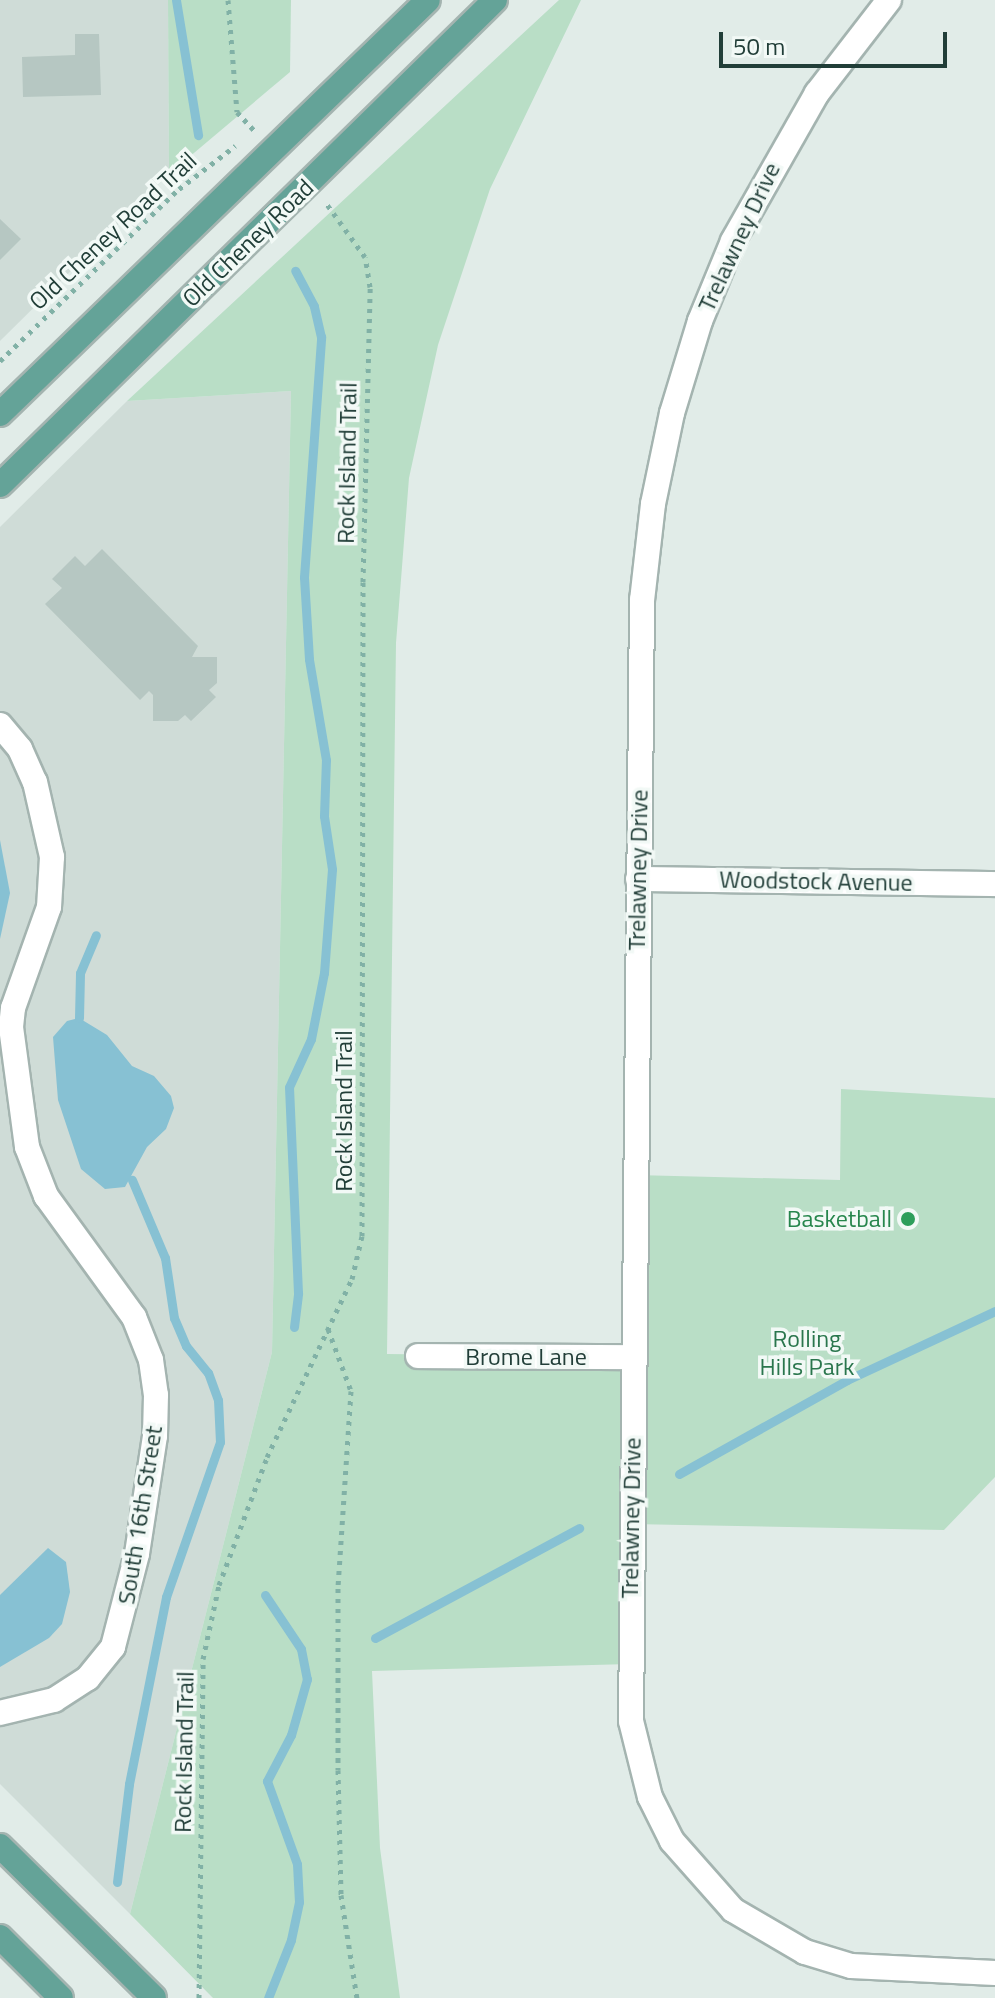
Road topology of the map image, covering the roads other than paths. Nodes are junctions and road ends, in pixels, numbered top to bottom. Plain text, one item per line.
1 (428, 0) edge
2 (495, 0) edge
3 (889, 0) edge
4 (0, 414) edge
5 (0, 485) edge
6 (0, 725) edge
7 (638, 879) junction
8 (995, 884) edge
9 (418, 1356) dead end
10 (633, 1357) junction
11 (0, 1713) edge
12 (0, 1846) edge
13 (0, 1937) edge
14 (995, 1973) edge
15 (61, 1998) edge
16 (154, 1998) edge

1 - 4 main road, Old Cheney Road
2 - 5 main road, Old Cheney Road
3 - 7 street, Trelawney Drive
6 - 11 street, South 16th Street
7 - 8 street, Woodstock Avenue
7 - 10 street, Trelawney Drive
9 - 10 street, Brome Lane
10 - 14 street, Trelawney Drive
12 - 16 main road
13 - 15 main road

